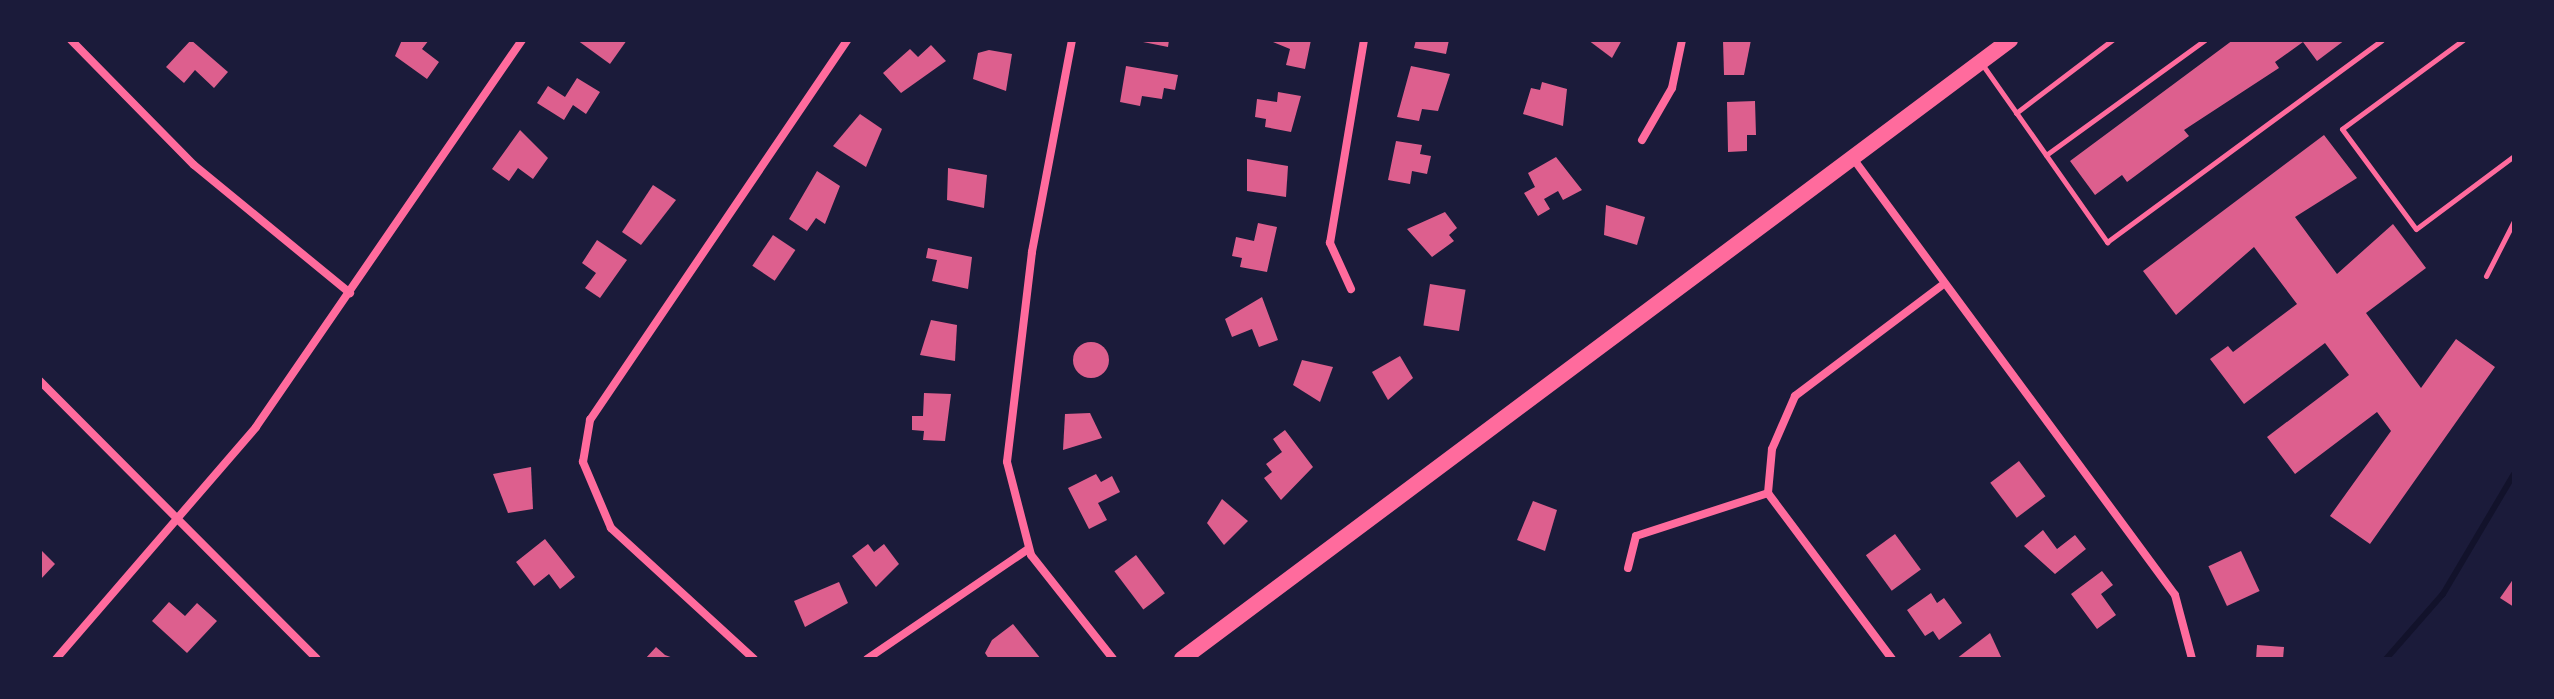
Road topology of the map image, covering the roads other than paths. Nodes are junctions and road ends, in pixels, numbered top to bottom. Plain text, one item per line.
1 (71, 40) edge
2 (522, 40) edge
3 (847, 40) edge
4 (1072, 40) edge
5 (1364, 40) edge
6 (1682, 40) edge
7 (2010, 40) edge
8 (2112, 40) edge
9 (2205, 40) edge
10 (2382, 40) edge
11 (2463, 40) edge
12 (1980, 62) junction
13 (2016, 113) junction
14 (1642, 140) dead end
15 (2046, 155) junction
16 (1852, 156) junction
17 (2514, 156) edge
18 (2514, 221) edge
19 (2486, 276) dead end
20 (1941, 286) junction
21 (1351, 289) dead end
22 (350, 293) junction
23 (40, 381) edge
24 (1768, 493) junction
25 (173, 521) junction
26 (1028, 549) junction
27 (1628, 568) dead end
28 (56, 659) edge
29 (317, 659) edge
30 (754, 659) edge
31 (867, 659) edge
32 (1113, 659) edge
33 (1182, 659) edge
34 (1892, 659) edge
35 (2192, 659) edge

1 - 22 street
2 - 22 street
3 - 30 street
4 - 26 street
5 - 21 street
6 - 14 street
7 - 12 main road
8 - 13 lane
9 - 15 lane
10 - 15 lane
11 - 17 lane
12 - 13 lane
12 - 16 main road
13 - 15 lane
16 - 20 street
16 - 33 main road
18 - 19 lane
20 - 24 street
20 - 35 street
22 - 25 street
23 - 25 street
24 - 27 street
24 - 34 street
25 - 28 street
25 - 29 street
26 - 31 street
26 - 32 street

